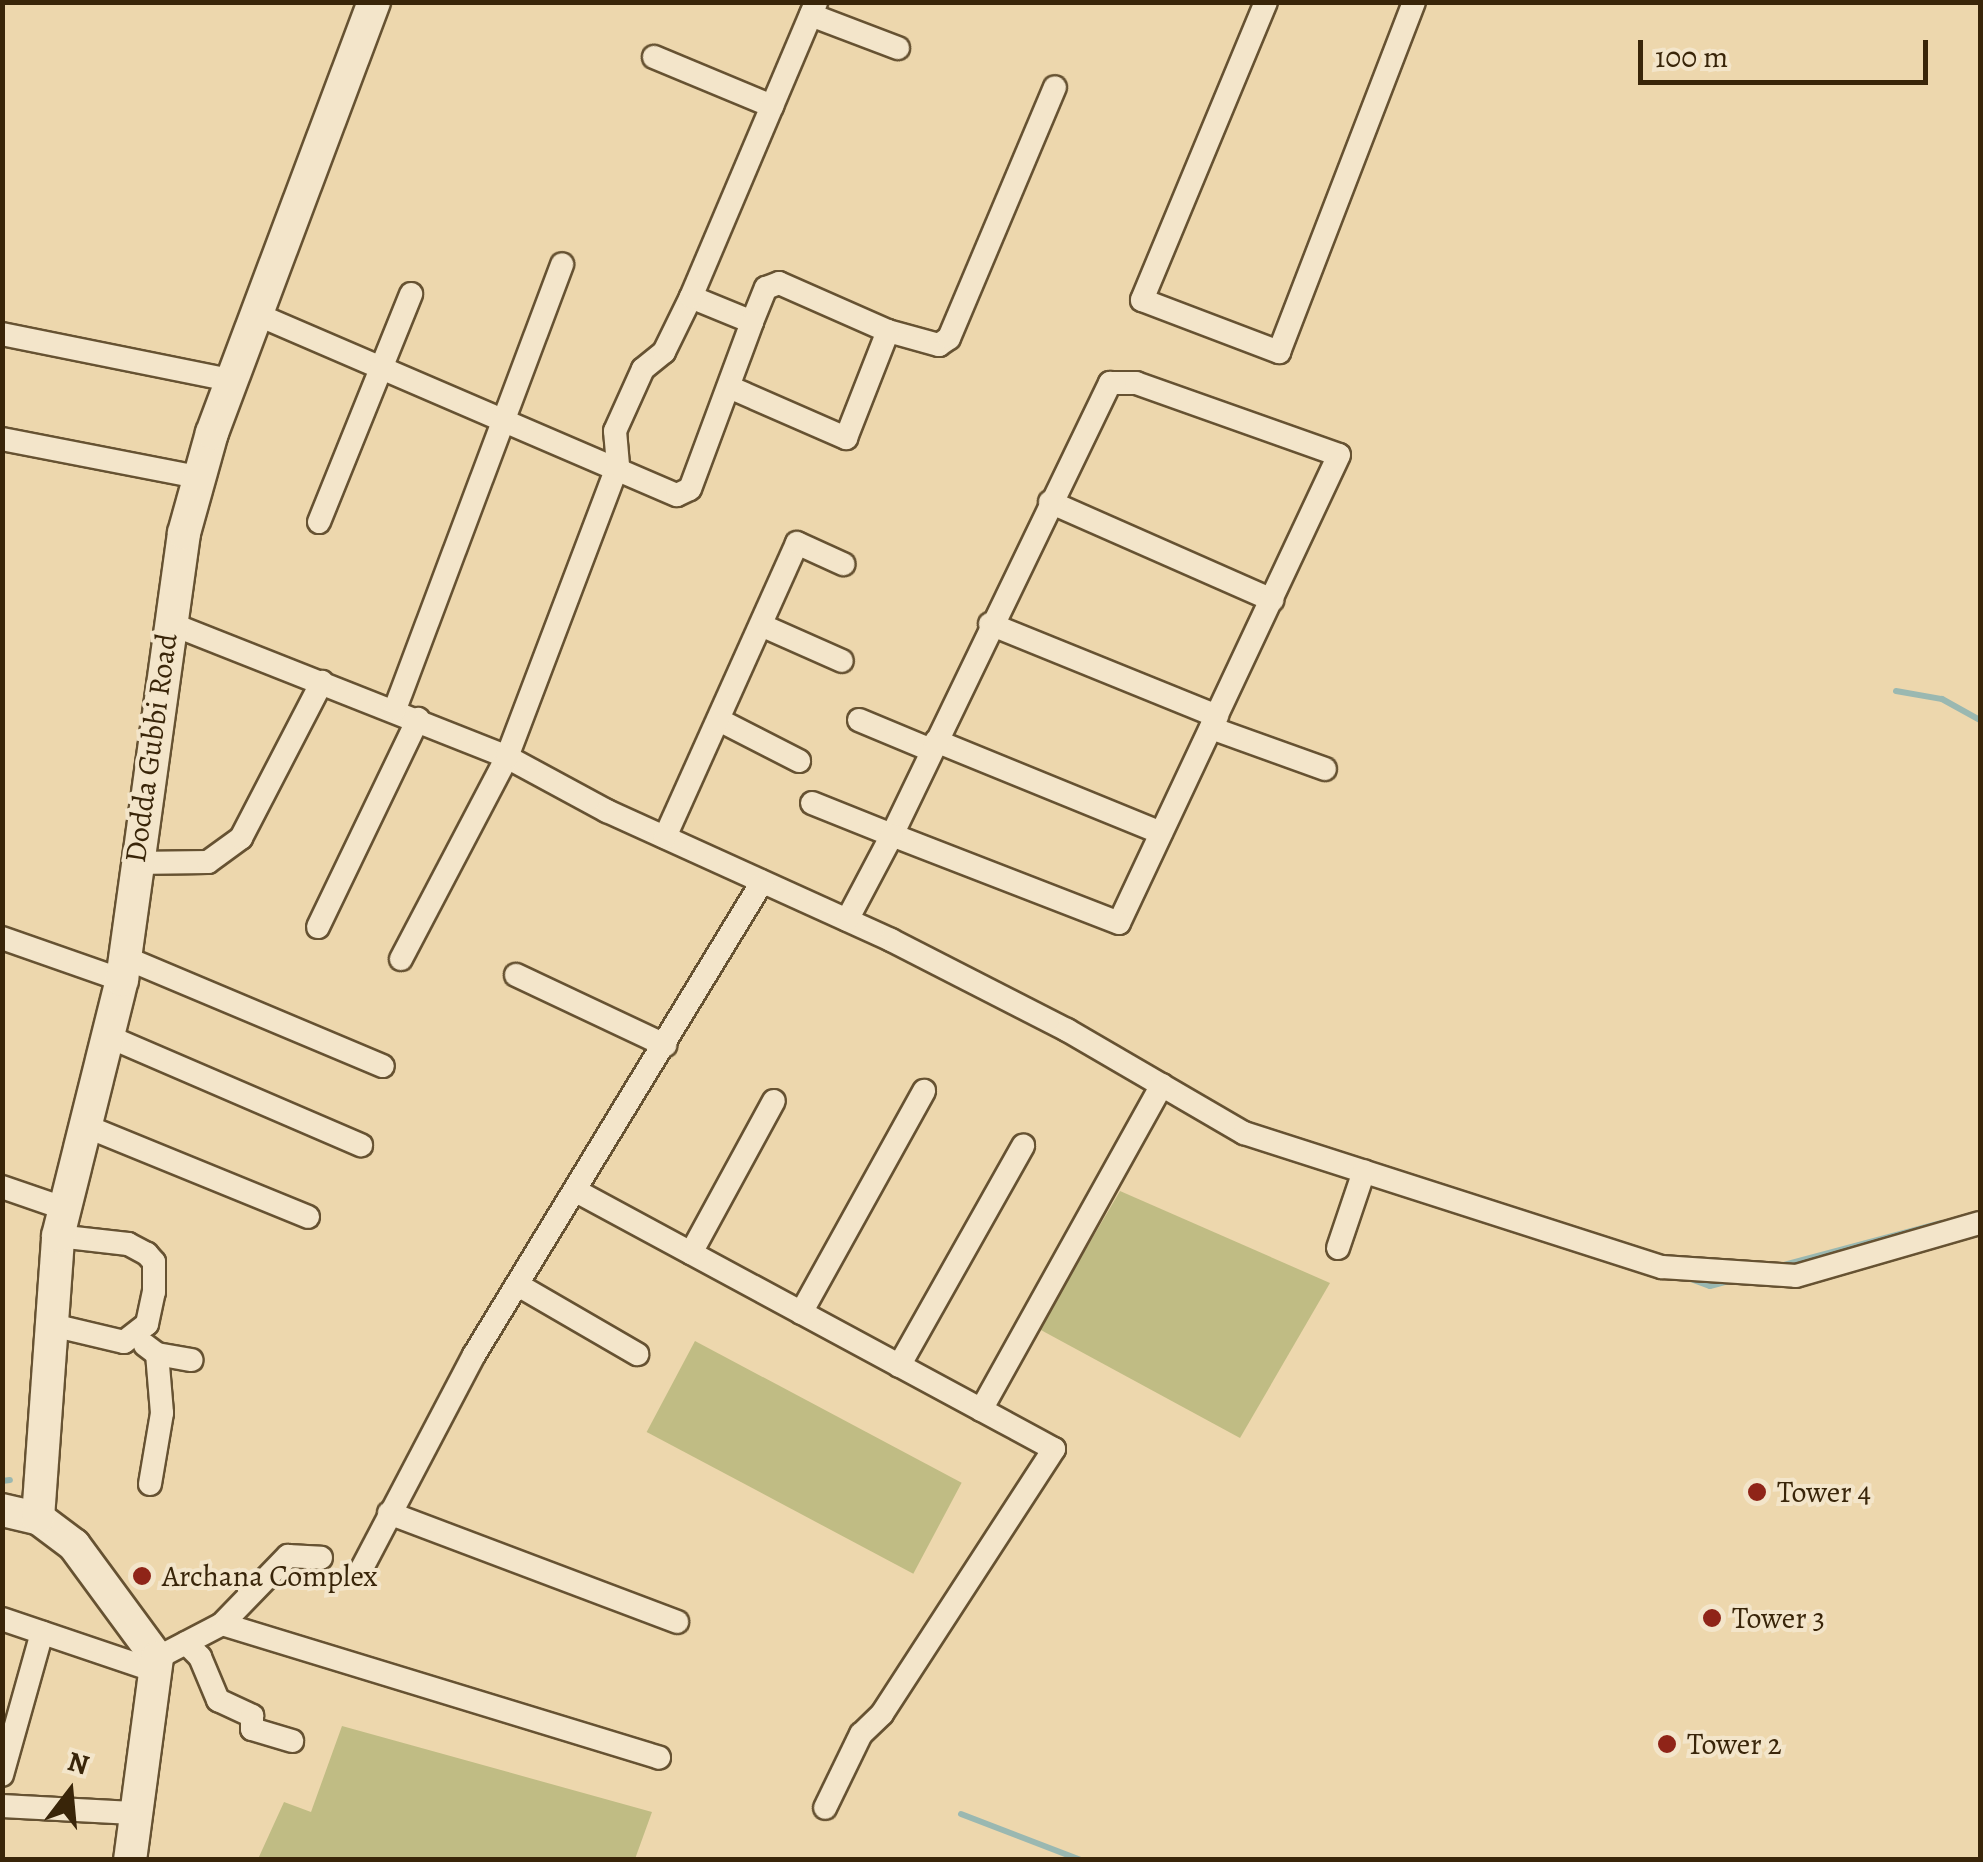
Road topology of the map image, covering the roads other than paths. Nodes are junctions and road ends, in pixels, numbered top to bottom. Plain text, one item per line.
1 (374, 2) edge
2 (1266, 2) edge
3 (1414, 2) edge
4 (814, 8) edge
5 (898, 48) dead end
6 (654, 57) dead end
7 (1055, 87) dead end
8 (772, 106) junction
9 (562, 264) dead end
10 (411, 294) dead end
11 (691, 297) junction
12 (256, 314) junction
13 (752, 322) junction
14 (888, 331) junction
15 (2, 334) edge
16 (383, 366) junction
17 (231, 380) junction
18 (730, 387) junction
19 (504, 417) junction
20 (2, 439) edge
21 (618, 465) junction
22 (198, 477) junction
23 (1050, 502) junction
24 (319, 522) dead end
25 (843, 564) dead end
26 (1272, 600) junction
27 (169, 623) junction
28 (990, 624) junction
29 (763, 626) junction
30 (842, 661) dead end
31 (322, 682) junction
32 (395, 710) junction
33 (418, 719) junction
34 (719, 720) junction
35 (859, 720) dead end
36 (1214, 722) junction
37 (934, 746) junction
38 (508, 757) junction
39 (799, 761) dead end
40 (1325, 770) dead end
41 (812, 803) dead end
42 (1161, 833) junction
43 (892, 835) junction
44 (665, 838) junction
45 (134, 863) junction
46 (762, 882) junction
47 (848, 920) junction
48 (318, 927) dead end
49 (2, 938) edge
50 (402, 959) dead end
51 (122, 968) junction
52 (516, 975) dead end
53 (105, 1036) junction
54 (665, 1045) junction
55 (383, 1066) dead end
56 (1162, 1086) junction
57 (924, 1092) dead end
58 (774, 1101) dead end
59 (82, 1125) junction
60 (361, 1146) dead end
61 (1023, 1146) dead end
62 (1364, 1172) junction
63 (2, 1188) edge
64 (578, 1192) junction
65 (308, 1217) dead end
66 (60, 1222) junction
67 (1980, 1223) edge
68 (1338, 1248) dead end
69 (691, 1253) junction
70 (518, 1285) junction
71 (802, 1313) junction
72 (48, 1324) junction
73 (134, 1337) junction
74 (156, 1354) junction
75 (636, 1354) dead end
76 (191, 1360) dead end
77 (899, 1366) junction
78 (980, 1410) junction
79 (150, 1484) dead end
80 (2, 1510) edge
81 (388, 1514) junction
82 (38, 1518) junction
83 (321, 1558) dead end
84 (360, 1572) dead end
85 (2, 1619) edge
86 (677, 1622) dead end
87 (222, 1624) junction
88 (42, 1633) junction
89 (166, 1657) junction
90 (292, 1742) dead end
91 (659, 1758) dead end
92 (2, 1775) edge
93 (2, 1806) edge
94 (826, 1808) dead end
95 (133, 1813) junction
96 (130, 1860) edge

1 - 12 main road, Dodda Gubbi Road
2 - 3 street
4 - 5 street
4 - 8 street
6 - 8 street
7 - 14 street
8 - 11 street
9 - 19 street
10 - 16 street
11 - 13 street
11 - 21 street
12 - 16 street
12 - 17 main road, Dodda Gubbi Road
13 - 14 street
13 - 18 street
14 - 18 street
15 - 17 street
16 - 19 street
16 - 24 street
17 - 22 main road, Dodda Gubbi Road
18 - 21 street
19 - 21 street
19 - 32 street
20 - 22 street
21 - 38 street
22 - 27 main road, Dodda Gubbi Road
23 - 26 street
23 - 26 street
23 - 28 street
25 - 29 street
26 - 36 street
27 - 31 street
27 - 45 main road, Dodda Gubbi Road
28 - 36 street
28 - 37 street
29 - 30 street
29 - 34 street
31 - 32 street
31 - 45 street
32 - 33 street
33 - 38 street
33 - 48 street
34 - 39 street
34 - 44 street
35 - 37 street
36 - 40 street
36 - 42 street
37 - 42 street
37 - 43 street
38 - 44 street
38 - 50 street
41 - 43 street
42 - 43 street
43 - 47 street
44 - 46 street
45 - 51 main road, Dodda Gubbi Road
46 - 47 street
46 - 54 street
47 - 56 street
49 - 51 street
51 - 53 main road, Dodda Gubbi Road
51 - 55 street
52 - 54 street
53 - 59 main road, Dodda Gubbi Road
53 - 60 street
54 - 64 street
56 - 62 street
56 - 78 street
57 - 71 street
58 - 69 street
59 - 65 street
59 - 66 main road, Dodda Gubbi Road
61 - 77 street
62 - 67 street
62 - 68 street
63 - 66 street
64 - 69 street
64 - 70 street
66 - 72 main road, Dodda Gubbi Road
66 - 73 street
69 - 71 street
70 - 75 street
70 - 81 street
71 - 77 street
72 - 73 street
72 - 82 main road, Dodda Gubbi Road
73 - 74 street
74 - 76 street
74 - 79 street
77 - 78 street
78 - 94 street
80 - 82 main road
81 - 84 street
81 - 86 street
82 - 89 main road
83 - 87 street
85 - 88 street
87 - 89 street
87 - 91 street
88 - 89 street
88 - 92 street
89 - 90 street
89 - 95 main road
93 - 95 street
95 - 96 main road

